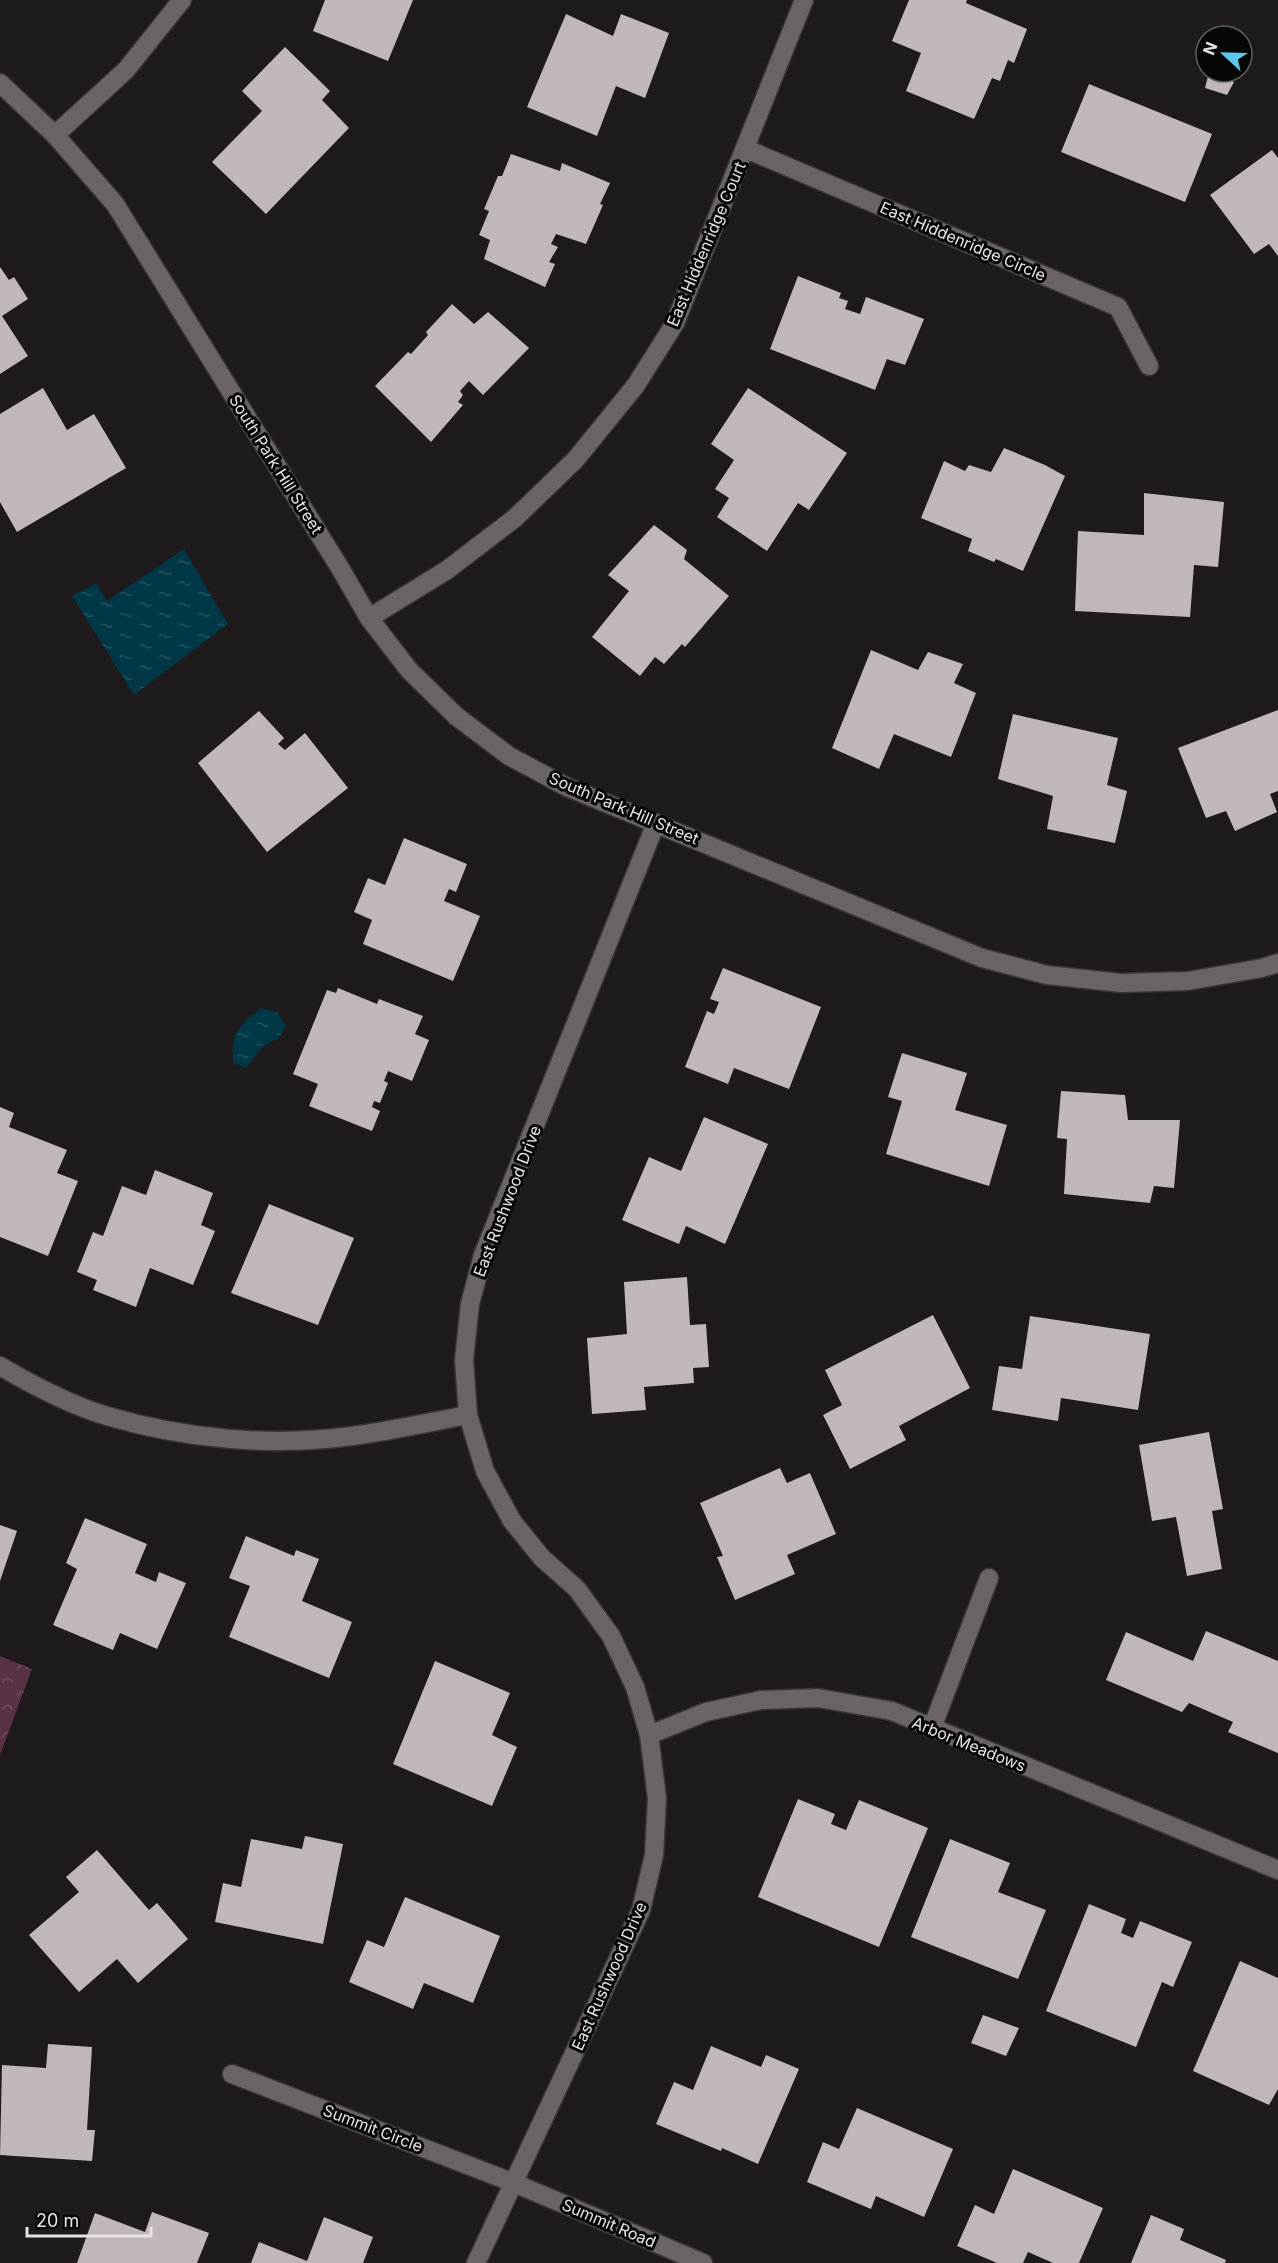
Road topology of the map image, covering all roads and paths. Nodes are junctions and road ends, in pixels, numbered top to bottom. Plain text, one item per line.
1 (182, 0) edge
2 (804, 0) edge
3 (0, 83) edge
4 (56, 135) junction
5 (746, 149) junction
6 (1149, 366) dead end
7 (369, 618) junction
8 (656, 823) junction
9 (1278, 963) edge
10 (0, 1366) edge
11 (468, 1415) junction
12 (989, 1578) dead end
13 (933, 1728) junction
14 (649, 1735) junction
15 (1278, 1870) edge
16 (232, 2074) dead end
17 (514, 2183) junction
18 (476, 2263) edge
19 (703, 2263) edge

1 - 4 street
2 - 5 street, East Hiddenridge Court
3 - 4 street, South Park Hill Street
4 - 7 street, South Park Hill Street
5 - 6 street, East Hiddenridge Circle
5 - 7 street, East Hiddenridge Court
7 - 8 street, South Park Hill Street
8 - 9 street, South Park Hill Street
8 - 11 street, East Rushwood Drive
10 - 11 street
11 - 14 street, East Rushwood Drive
12 - 13 street
13 - 14 street, Arbor Meadows
13 - 15 street, Arbor Meadows
14 - 17 street, East Rushwood Drive
16 - 17 street, Summit Circle
17 - 18 street, East Rushwood Drive
17 - 19 street, Summit Road

